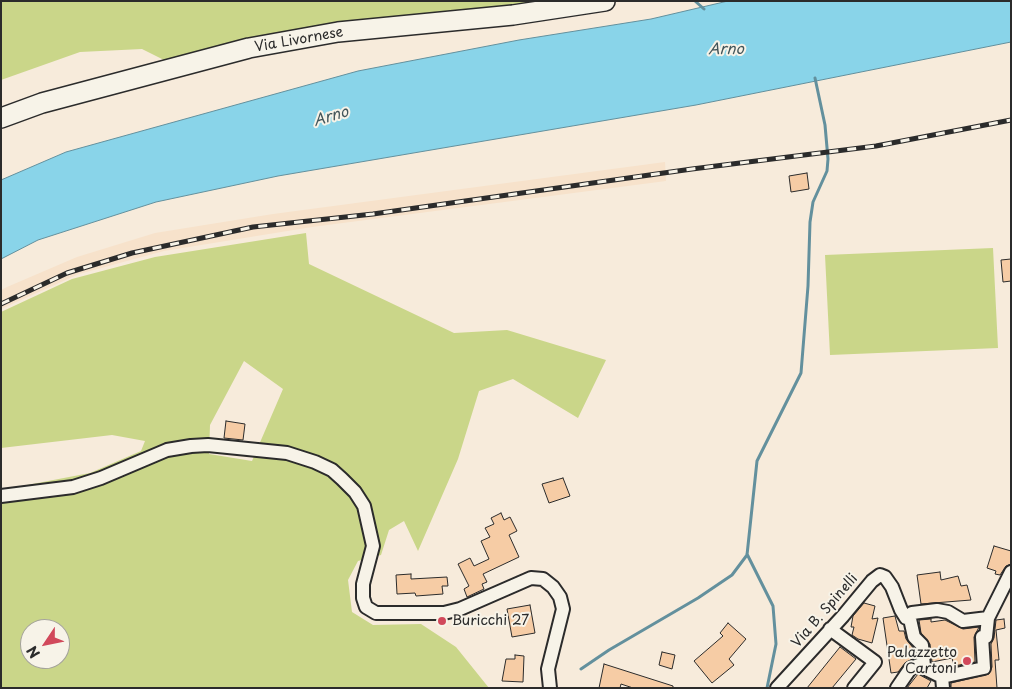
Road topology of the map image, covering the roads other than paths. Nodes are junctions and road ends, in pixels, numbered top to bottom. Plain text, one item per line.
1 (605, 1) edge
2 (1, 118) edge
3 (1, 496) edge
4 (1011, 572) edge
5 (988, 618) junction
6 (910, 619) junction
7 (830, 629) junction
8 (921, 665) junction
9 (943, 683) edge
10 (550, 688) edge
11 (777, 688) edge
12 (854, 688) edge
13 (897, 688) edge

1 - 2 main road, Via Livornese
3 - 10 street
4 - 5 street
5 - 6 street
5 - 9 street
6 - 7 street, Via B. Spinelli
6 - 8 street
7 - 11 street, Via B. Spinelli
7 - 12 street
8 - 9 street
8 - 13 street

